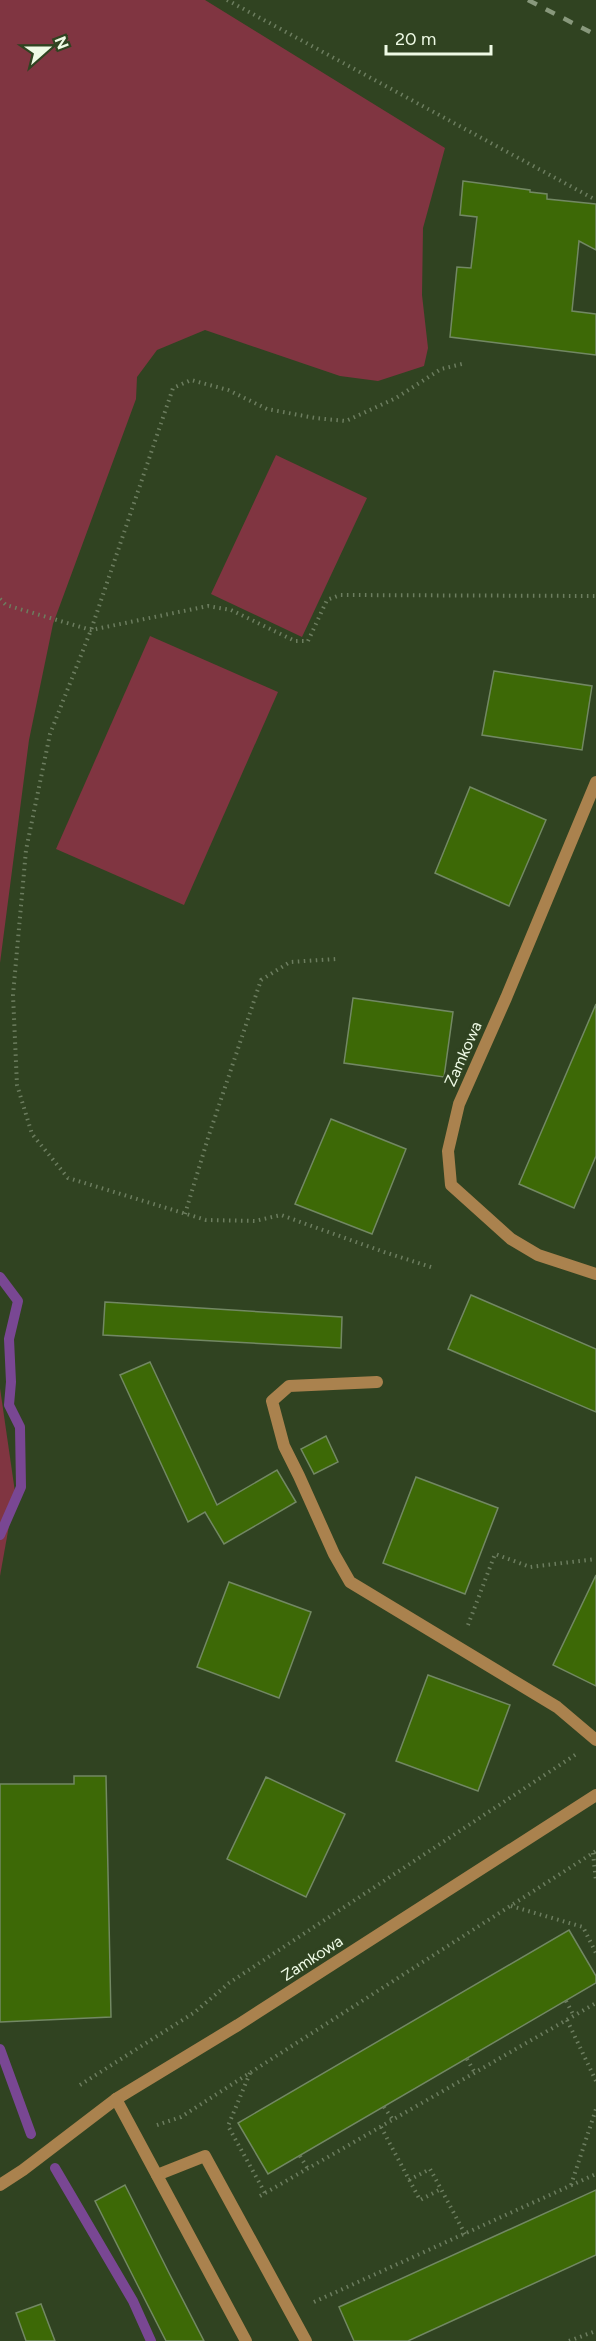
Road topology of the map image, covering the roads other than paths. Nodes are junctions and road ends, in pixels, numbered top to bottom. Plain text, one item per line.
1 (596, 782) edge
2 (596, 1274) edge
3 (377, 1382) dead end
4 (591, 1744) edge
5 (596, 1795) edge
6 (116, 2099) junction
7 (157, 2175) junction
8 (0, 2185) edge
9 (246, 2341) edge
10 (306, 2341) edge

1 - 2 street, Zamkowa
3 - 4 street
5 - 6 street, Zamkowa
6 - 7 street
6 - 8 street, Zamkowa
7 - 9 street
7 - 10 street

